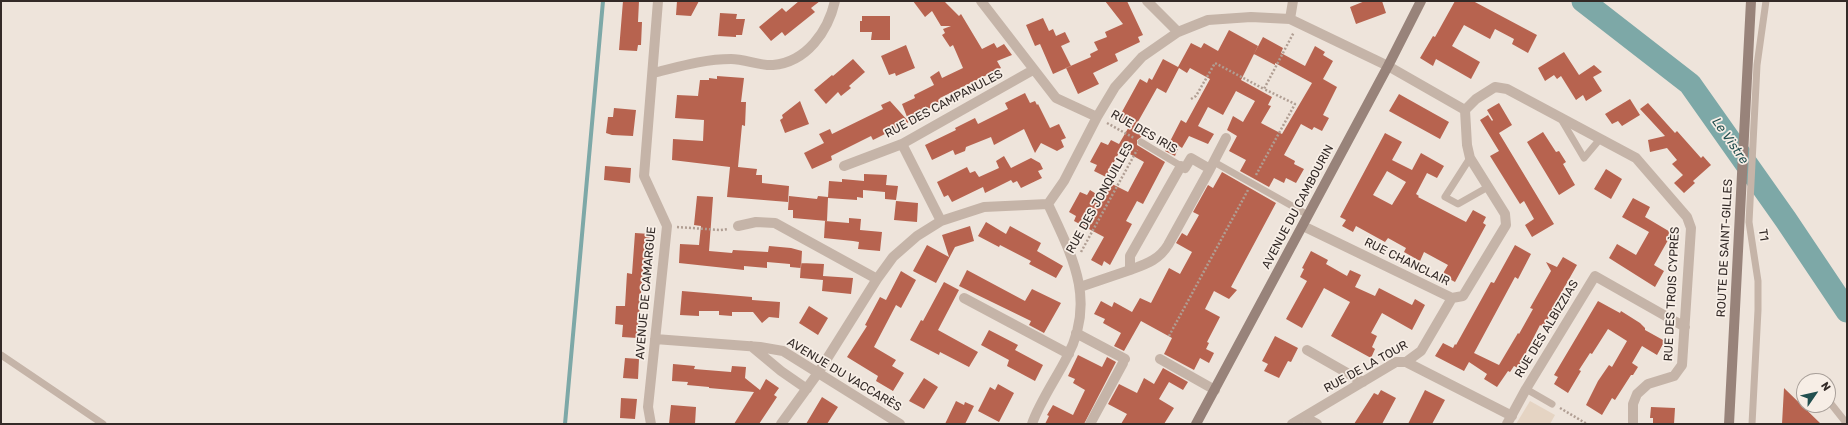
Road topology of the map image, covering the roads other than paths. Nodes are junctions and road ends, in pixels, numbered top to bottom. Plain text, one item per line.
1 (658, 1) edge
2 (835, 1) edge
3 (981, 1) edge
4 (1147, 1) edge
5 (1293, 1) edge
6 (1422, 1) edge
7 (1751, 1) edge
8 (1766, 1) edge
9 (1290, 19) junction
10 (1178, 32) junction
11 (1388, 66) junction
12 (1033, 70) junction
13 (652, 74) junction
14 (1465, 110) junction
15 (1096, 117) junction
16 (1561, 119) junction
17 (1748, 128) junction
18 (1226, 138) dead end
19 (1600, 139) junction
20 (1141, 142) road end
21 (902, 144) junction
22 (1470, 158) junction
23 (1212, 165) junction
24 (844, 166) dead end
25 (1181, 166) junction
26 (1488, 187) junction
27 (1048, 204) junction
28 (1308, 215) junction
29 (941, 221) junction
30 (738, 226) road end
31 (1302, 226) junction
32 (1130, 270) junction
33 (877, 279) junction
34 (1080, 287) junction
35 (964, 298) dead end
36 (1452, 298) junction
37 (1685, 327) junction
38 (1076, 333) junction
39 (656, 339) junction
40 (751, 346) junction
41 (1307, 350) dead end
42 (1069, 354) junction
43 (1, 355) edge
44 (1160, 359) dead end
45 (1406, 362) junction
46 (818, 373) junction
47 (1363, 382) junction
48 (807, 389) junction
49 (1526, 389) junction
50 (1215, 390) junction
51 (1552, 404) road end
52 (1836, 410) edge
53 (1304, 417) junction
54 (1509, 420) edge
55 (103, 424) edge
56 (651, 424) edge
57 (781, 424) edge
58 (900, 424) edge
59 (1032, 424) edge
60 (1090, 424) edge
61 (1196, 424) edge
62 (1292, 424) edge
63 (1317, 424) edge
64 (1633, 424) edge
65 (1729, 424) edge
66 (1752, 424) edge
67 (1847, 424) edge

1 - 13 street, AVENUE DE CAMARGUE
2 - 13 street
3 - 12 street
4 - 10 street
5 - 9 street
6 - 11 street, AVENUE DU CAMBOURIN
7 - 17 street, ROUTE DE SAINT-GILLES
8 - 17 lane, T1 / T1
9 - 10 street
9 - 11 street
10 - 15 street
11 - 14 street
11 - 28 street, AVENUE DU CAMBOURIN
12 - 15 street
12 - 21 street, RUE DES CAMPANULES
13 - 39 street, AVENUE DE CAMARGUE
14 - 16 street
14 - 22 street, RUE CHANCLAIR
15 - 27 street
16 - 19 street
16 - 19 lane
17 - 65 street, ROUTE DE SAINT-GILLES
17 - 66 lane, T1 / T1
18 - 23 street
19 - 37 street, RUE DES TROIS CYPRÈS
20 - 25 lane, RUE DES IRIS
21 - 24 street, RUE DES CAMPANULES
21 - 29 street
22 - 26 street, RUE CHANCLAIR
22 - 26 lane
23 - 25 street
23 - 28 lane
23 - 32 street
25 - 32 street
26 - 36 street, RUE CHANCLAIR
27 - 29 street
27 - 34 street
28 - 31 street, AVENUE DU CAMBOURIN
29 - 33 street
30 - 33 street
31 - 36 street, RUE CHANCLAIR
31 - 50 street, AVENUE DU CAMBOURIN
32 - 34 street
33 - 46 street
34 - 38 street
35 - 42 street
36 - 45 street, RUE DE LA TOUR
37 - 49 street, RUE DES ALBIZZIAS
37 - 64 street, RUE DES TROIS CYPRÈS
38 - 42 street
38 - 60 street
39 - 40 street, AVENUE DU VACCARÈS
39 - 56 street, AVENUE DE CAMARGUE
40 - 46 street, AVENUE DU VACCARÈS
40 - 48 street
41 - 47 street
42 - 59 street
43 - 55 lane
44 - 50 street
45 - 47 street, RUE DE LA TOUR
45 - 54 street
46 - 48 street
46 - 58 street, AVENUE DU VACCARÈS
47 - 53 street, RUE DE LA TOUR
48 - 57 street
49 - 51 lane
49 - 54 street, RUE DES ALBIZZIAS
50 - 61 street, AVENUE DU CAMBOURIN
52 - 67 lane
53 - 62 street, RUE DE LA TOUR
53 - 63 street

